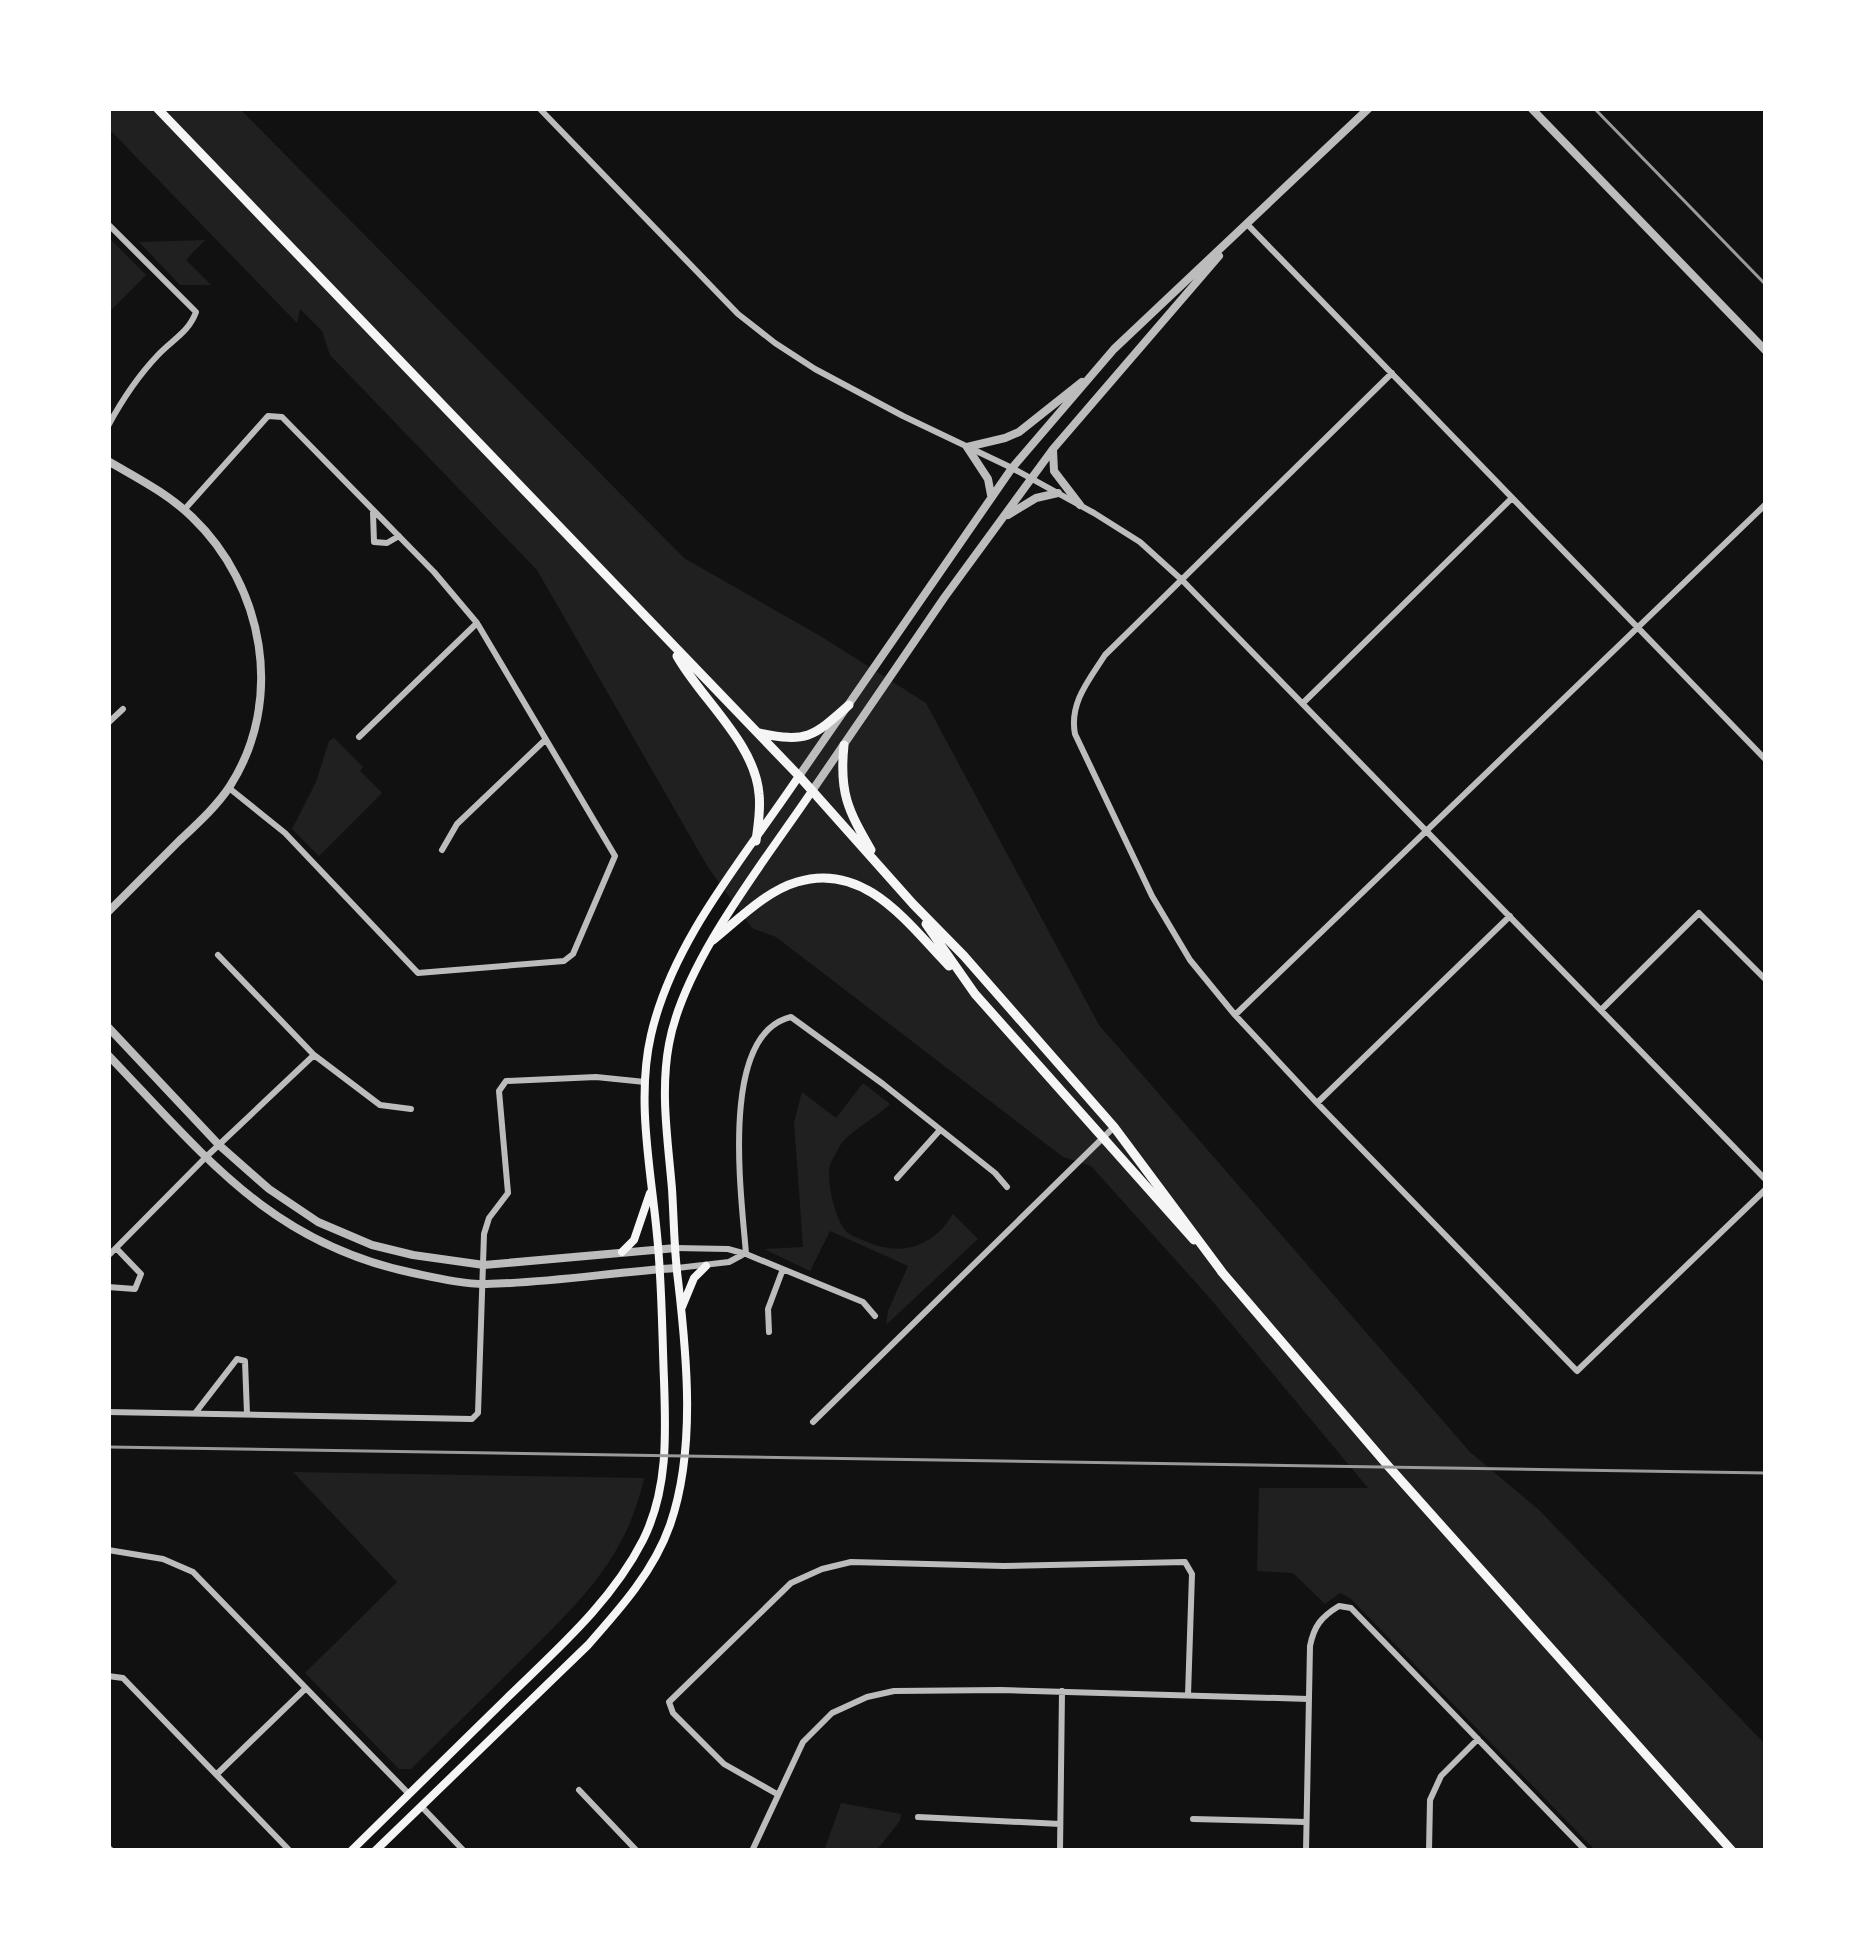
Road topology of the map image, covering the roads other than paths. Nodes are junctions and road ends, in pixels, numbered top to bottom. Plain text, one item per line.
1 (157, 108) edge
2 (538, 108) edge
3 (1369, 108) edge
4 (1531, 108) edge
5 (108, 224) edge
6 (1247, 224) junction
7 (1766, 351) edge
8 (1392, 374) junction
9 (1090, 376) junction
10 (108, 427) edge
11 (968, 447) junction
12 (1053, 448) junction
13 (108, 461) edge
14 (1012, 468) junction
15 (1031, 478) junction
16 (1058, 493) junction
17 (992, 496) junction
18 (1512, 498) junction
19 (1766, 503) edge
20 (1080, 505) junction
21 (373, 509) junction
22 (184, 510) junction
23 (1001, 519) junction
24 (399, 536) junction
25 (1182, 580) junction
26 (477, 623) junction
27 (1638, 628) junction
28 (671, 646) junction
29 (1303, 704) junction
30 (849, 705) junction
31 (123, 709) dead end
32 (108, 723) edge
33 (759, 734) junction
34 (359, 737) dead end
35 (544, 740) junction
36 (844, 745) junction
37 (1766, 760) edge
38 (800, 776) junction
39 (229, 788) junction
40 (812, 790) junction
41 (1426, 830) junction
42 (756, 842) junction
43 (442, 850) dead end
44 (883, 871) junction
45 (913, 904) junction
46 (110, 907) edge
47 (1510, 916) junction
48 (713, 940) junction
49 (218, 955) dead end
50 (1766, 980) edge
51 (975, 994) junction
52 (1601, 1010) junction
53 (1235, 1015) junction
54 (108, 1027) edge
55 (108, 1055) edge
56 (314, 1055) junction
57 (645, 1082) junction
58 (1317, 1103) junction
59 (411, 1109) dead end
60 (1114, 1127) junction
61 (940, 1130) junction
62 (1102, 1139) junction
63 (219, 1144) junction
64 (206, 1157) junction
65 (897, 1178) dead end
66 (1766, 1180) edge
67 (652, 1186) junction
68 (1007, 1187) dead end
69 (1766, 1189) edge
70 (116, 1248) junction
71 (676, 1248) junction
72 (658, 1249) junction
73 (622, 1252) junction
74 (746, 1254) junction
75 (108, 1256) edge
76 (484, 1265) junction
77 (706, 1267) junction
78 (677, 1268) junction
79 (659, 1269) junction
80 (783, 1269) junction
81 (1222, 1272) junction
82 (484, 1284) junction
83 (108, 1287) edge
84 (682, 1309) junction
85 (875, 1316) dead end
86 (769, 1332) dead end
87 (108, 1412) edge
88 (194, 1413) junction
89 (247, 1414) junction
90 (813, 1422) dead end
91 (108, 1550) edge
92 (108, 1676) edge
93 (306, 1688) junction
94 (1062, 1691) junction
95 (1188, 1695) junction
96 (1309, 1699) junction
97 (1478, 1739) junction
98 (218, 1774) junction
99 (579, 1790) dead end
100 (409, 1794) junction
101 (777, 1794) junction
102 (421, 1806) junction
103 (918, 1817) dead end
104 (1193, 1819) dead end
105 (1305, 1822) junction
106 (1060, 1824) junction
107 (290, 1851) edge
108 (351, 1851) edge
109 (375, 1851) edge
110 (464, 1851) edge
111 (637, 1851) edge
112 (752, 1851) edge
113 (1060, 1851) edge
114 (1306, 1851) edge
115 (1429, 1851) edge
116 (1586, 1851) edge
117 (1732, 1851) edge

1 - 28 main road
2 - 11 street
3 - 6 street
4 - 7 street
5 - 10 street
6 - 8 street
6 - 9 street
6 - 12 street
8 - 18 street
8 - 25 street
9 - 11 street
9 - 14 street
11 - 14 street
11 - 17 street
12 - 15 street
12 - 20 street
13 - 22 street
14 - 15 street
14 - 17 street
15 - 16 street
15 - 23 street
16 - 20 street
16 - 23 street
17 - 30 street
18 - 27 street
18 - 29 street
19 - 27 street
20 - 25 street
21 - 22 street
21 - 24 street
21 - 24 street
22 - 39 street
23 - 36 street
24 - 26 street
25 - 29 street
25 - 53 street
26 - 34 street
26 - 35 street
27 - 37 street
27 - 41 street
28 - 33 main road
28 - 42 main road
29 - 41 street
30 - 33 main road
30 - 38 street
31 - 32 street
33 - 38 main road
35 - 39 street
35 - 43 street
36 - 40 street
36 - 44 main road
38 - 40 main road
38 - 42 main road
39 - 46 street
40 - 44 main road
40 - 48 main road
41 - 47 street
41 - 53 street
42 - 57 main road
44 - 45 main road
45 - 51 main road
45 - 60 main road
47 - 52 street
47 - 58 street
48 - 51 main road
48 - 71 main road
49 - 56 street
50 - 52 street
51 - 62 main road
52 - 66 street
53 - 58 street
54 - 63 street
55 - 64 street
56 - 59 street
56 - 63 street
57 - 67 main road
57 - 76 street
58 - 69 street
60 - 62 street
60 - 81 main road
61 - 65 street
61 - 68 street
61 - 74 street
62 - 81 main road
62 - 90 street
63 - 64 street
63 - 76 street
64 - 70 street
64 - 82 street
67 - 72 main road
67 - 73 main road
70 - 75 street
70 - 83 street
71 - 72 street
71 - 74 street
71 - 78 main road
72 - 73 street
72 - 79 main road
73 - 76 street
74 - 77 street
74 - 80 street
76 - 82 street
77 - 78 street
77 - 84 main road
78 - 79 street
78 - 84 main road
79 - 82 street
79 - 100 main road
80 - 85 street
80 - 86 street
81 - 117 main road
82 - 89 street
84 - 102 main road
87 - 88 street
88 - 89 street
88 - 89 street
91 - 93 street
92 - 98 street
93 - 98 street
93 - 100 street
94 - 95 street
94 - 101 street
94 - 106 street
95 - 96 street
95 - 101 street
96 - 97 street
96 - 105 street
97 - 115 street
97 - 116 street
98 - 107 street
99 - 111 street
100 - 102 street
100 - 108 main road
101 - 112 street
102 - 109 main road
102 - 110 street
103 - 106 street
104 - 105 street
105 - 114 street
106 - 113 street

